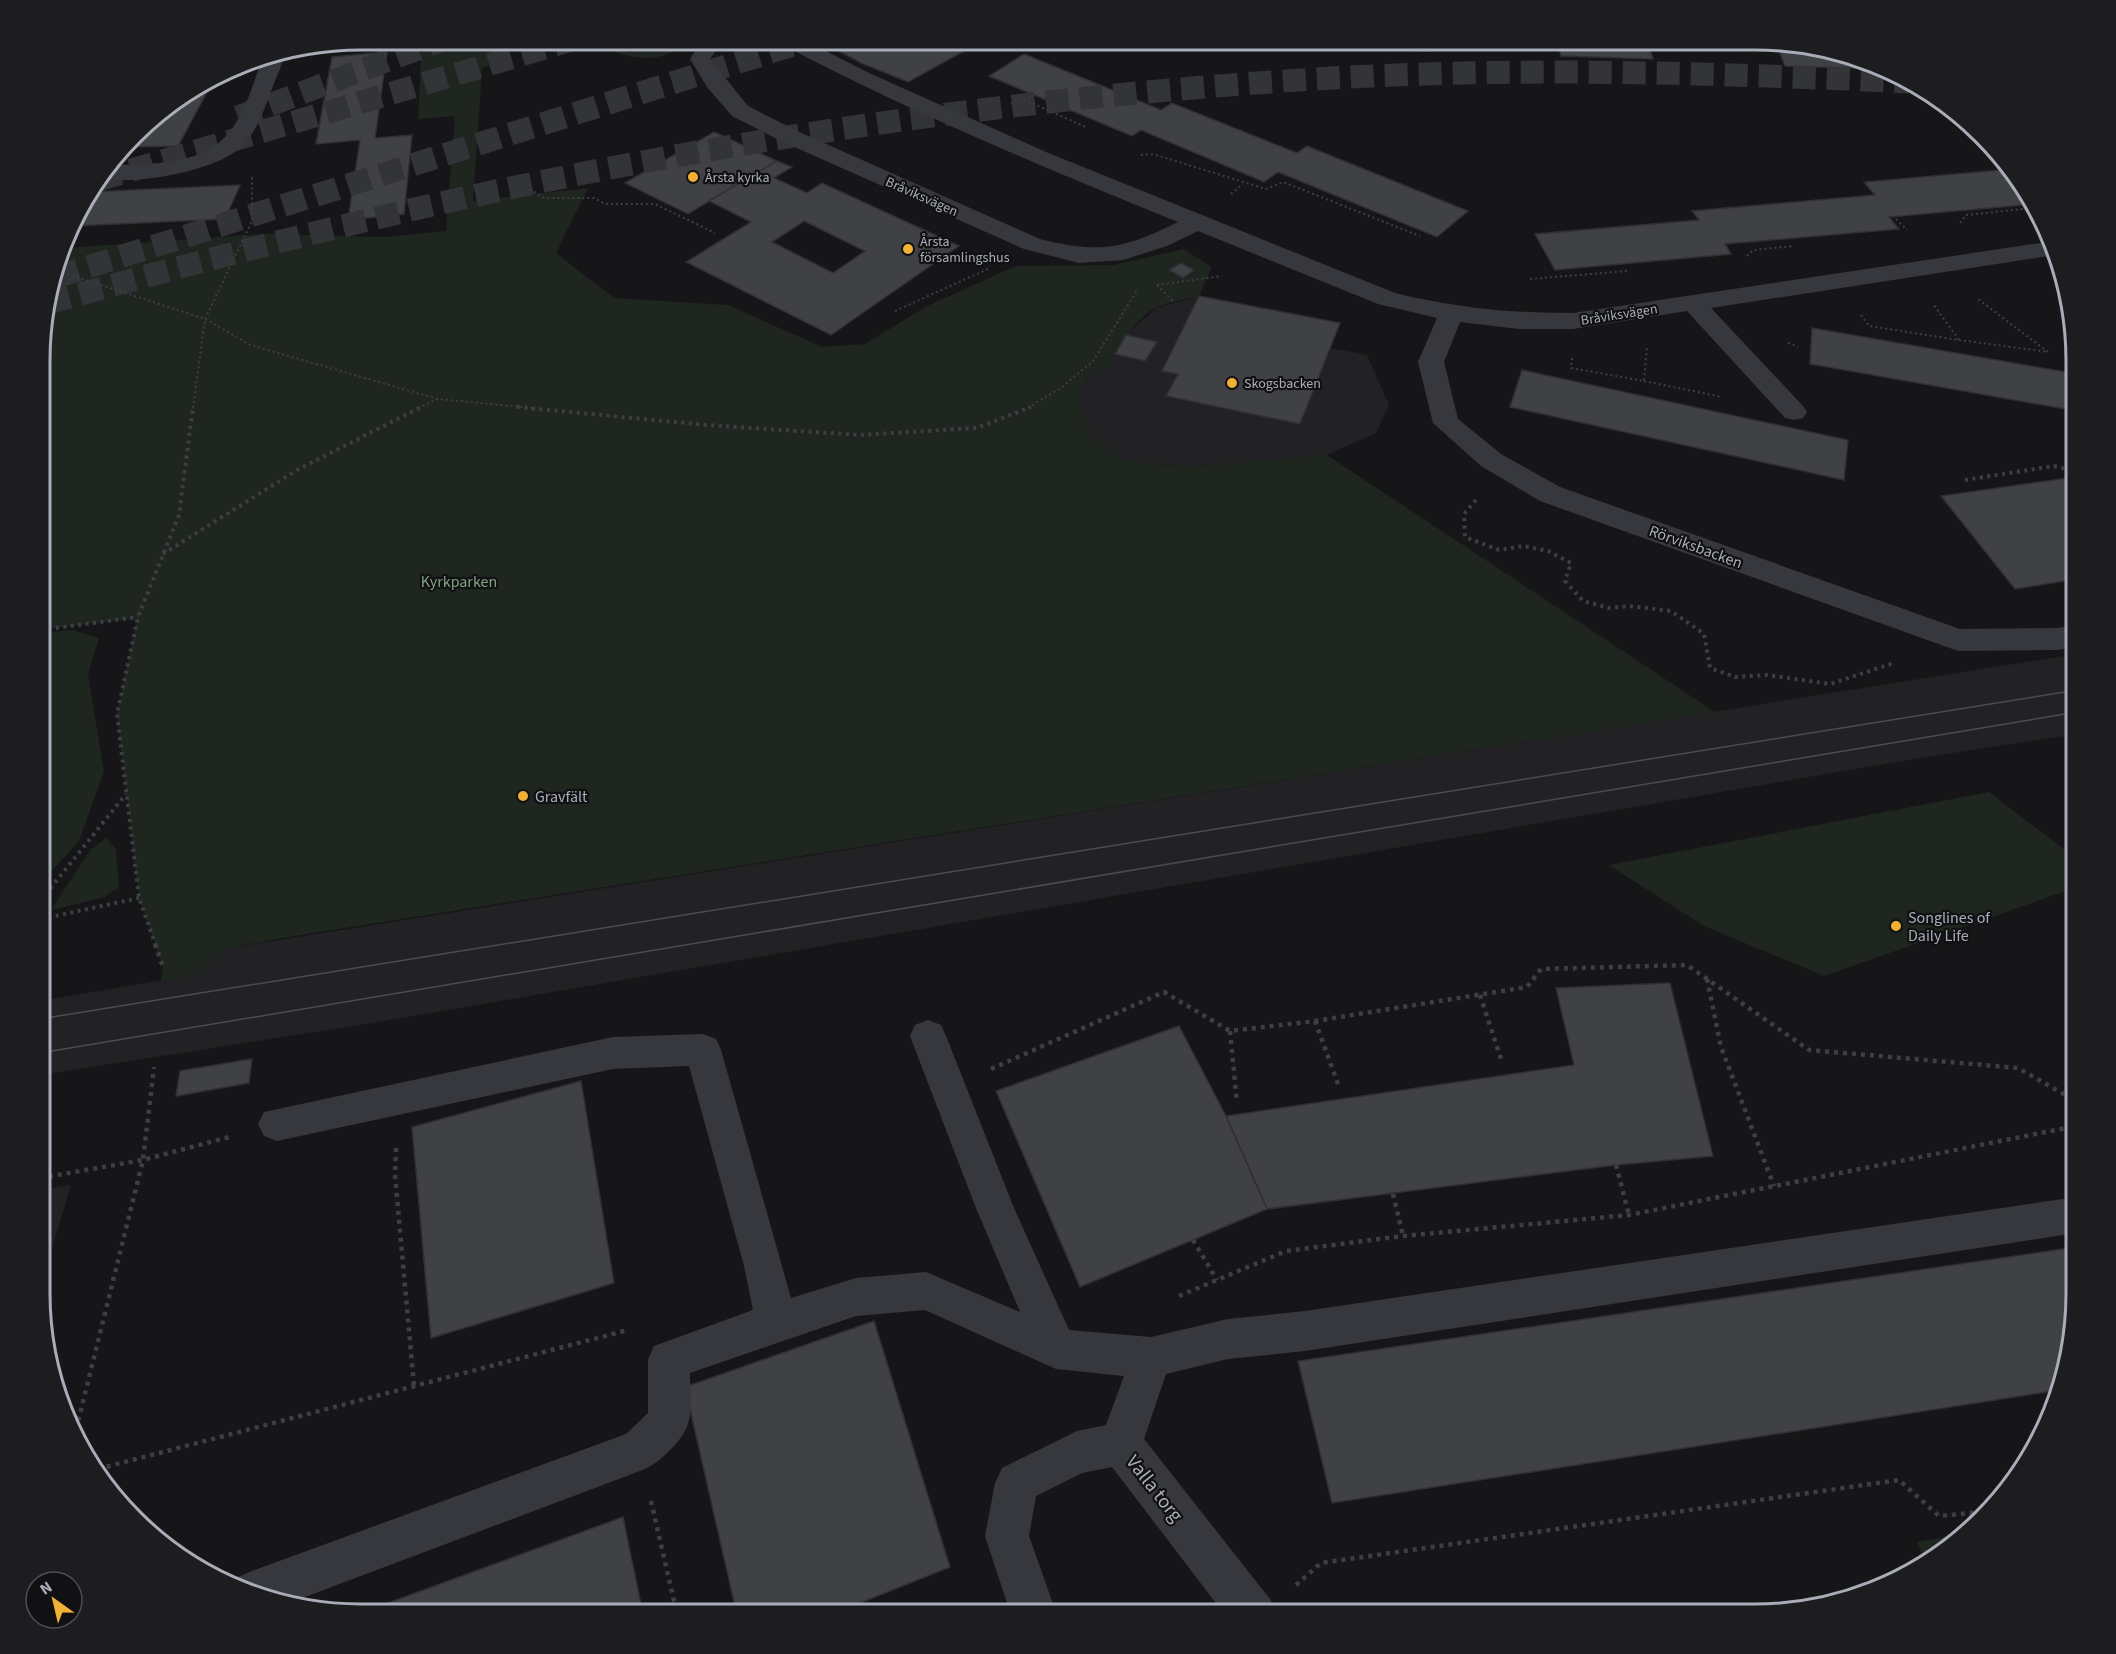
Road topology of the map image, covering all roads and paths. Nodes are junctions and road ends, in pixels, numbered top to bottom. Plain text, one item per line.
1 (706, 50) edge
2 (807, 50) edge
3 (271, 63) edge
4 (1020, 98) dead end
5 (1086, 127) dead end
6 (232, 143) junction
7 (1130, 155) dead end
8 (114, 172) edge
9 (1243, 184) junction
10 (530, 189) dead end
11 (1234, 192) dead end
12 (1195, 223) junction
13 (715, 233) dead end
14 (1420, 236) dead end
15 (1032, 244) junction
16 (2046, 249) edge
17 (1934, 266) junction
18 (1908, 270) junction
19 (62, 272) edge
20 (1153, 281) dead end
21 (1836, 282) junction
22 (1142, 284) dead end
23 (1174, 302) dead end
24 (1693, 303) junction
25 (894, 311) dead end
26 (1451, 314) junction
27 (205, 319) junction
28 (1959, 340) junction
29 (1644, 381) dead end
30 (1693, 391) dead end
31 (438, 399) junction
32 (1794, 412) dead end
33 (1446, 423) junction
34 (2067, 469) edge
35 (1965, 480) dead end
36 (163, 555) junction
37 (138, 617) junction
38 (50, 629) edge
39 (2067, 638) edge
40 (1903, 660) dead end
41 (127, 794) junction
42 (50, 889) edge
43 (139, 898) junction
44 (50, 917) edge
45 (163, 967) dead end
46 (1707, 979) junction
47 (1480, 995) junction
48 (1315, 1021) junction
49 (1230, 1031) junction
50 (928, 1036) dead end
51 (1502, 1062) dead end
52 (154, 1067) dead end
53 (1338, 1084) dead end
54 (948, 1088) junction
55 (2067, 1096) edge
56 (398, 1099) junction
57 (1237, 1103) dead end
58 (277, 1124) dead end
59 (2067, 1128) edge
60 (211, 1142) dead end
61 (143, 1160) junction
62 (1616, 1165) dead end
63 (50, 1176) edge
64 (1774, 1186) junction
65 (1393, 1194) dead end
66 (1629, 1215) junction
67 (2067, 1216) edge
68 (1403, 1236) junction
69 (1193, 1240) dead end
70 (1217, 1280) junction
71 (1174, 1298) dead end
72 (776, 1322) junction
73 (631, 1329) dead end
74 (1056, 1349) junction
75 (1151, 1357) junction
76 (414, 1386) junction
77 (78, 1423) edge
78 (1121, 1444) junction
79 (640, 1450) junction
80 (103, 1468) edge
81 (1975, 1513) edge
82 (265, 1589) edge
83 (675, 1604) edge
84 (1030, 1604) edge
85 (1270, 1604) edge

1 - 15 street, Bråviksvägen
2 - 12 street, Bråviksvägen
3 - 6 street
4 - 5 path
6 - 8 street
6 - 27 path
7 - 9 path
9 - 11 path
9 - 14 path
10 - 13 path
12 - 15 street, Bråviksvägen
12 - 26 street, Bråviksvägen
15 - 25 path
16 - 17 street, Bråviksvägen
17 - 18 street, Bråviksvägen
17 - 28 path
18 - 21 street, Bråviksvägen
18 - 28 path
19 - 27 path
20 - 23 path
21 - 24 street, Bråviksvägen
21 - 28 path
22 - 31 path
24 - 26 street, Bråviksvägen
24 - 32 street
26 - 33 street
27 - 31 path
27 - 36 path
29 - 30 path
31 - 36 path
33 - 39 street, Rörviksbacken
33 - 40 path
34 - 35 path
36 - 37 path
37 - 38 path
37 - 41 path
41 - 42 path
41 - 43 path
43 - 44 path
43 - 45 path
46 - 47 path
46 - 55 path
46 - 64 path
47 - 48 path
47 - 51 path
48 - 49 path
48 - 53 path
49 - 54 path
49 - 57 path
50 - 54 street
52 - 61 path
54 - 74 street
56 - 58 street
56 - 72 street
56 - 76 path
59 - 64 path
60 - 61 path
61 - 63 path
61 - 77 path
62 - 66 path
64 - 66 path
65 - 68 path
66 - 68 path
67 - 75 street
68 - 70 path
69 - 70 path
70 - 71 path
72 - 74 street
72 - 79 street
73 - 76 path
74 - 75 street
75 - 78 street
76 - 80 path
78 - 84 street, Valla torg
78 - 85 street, Valla torg
79 - 82 street
79 - 83 path
81 - 85 path

